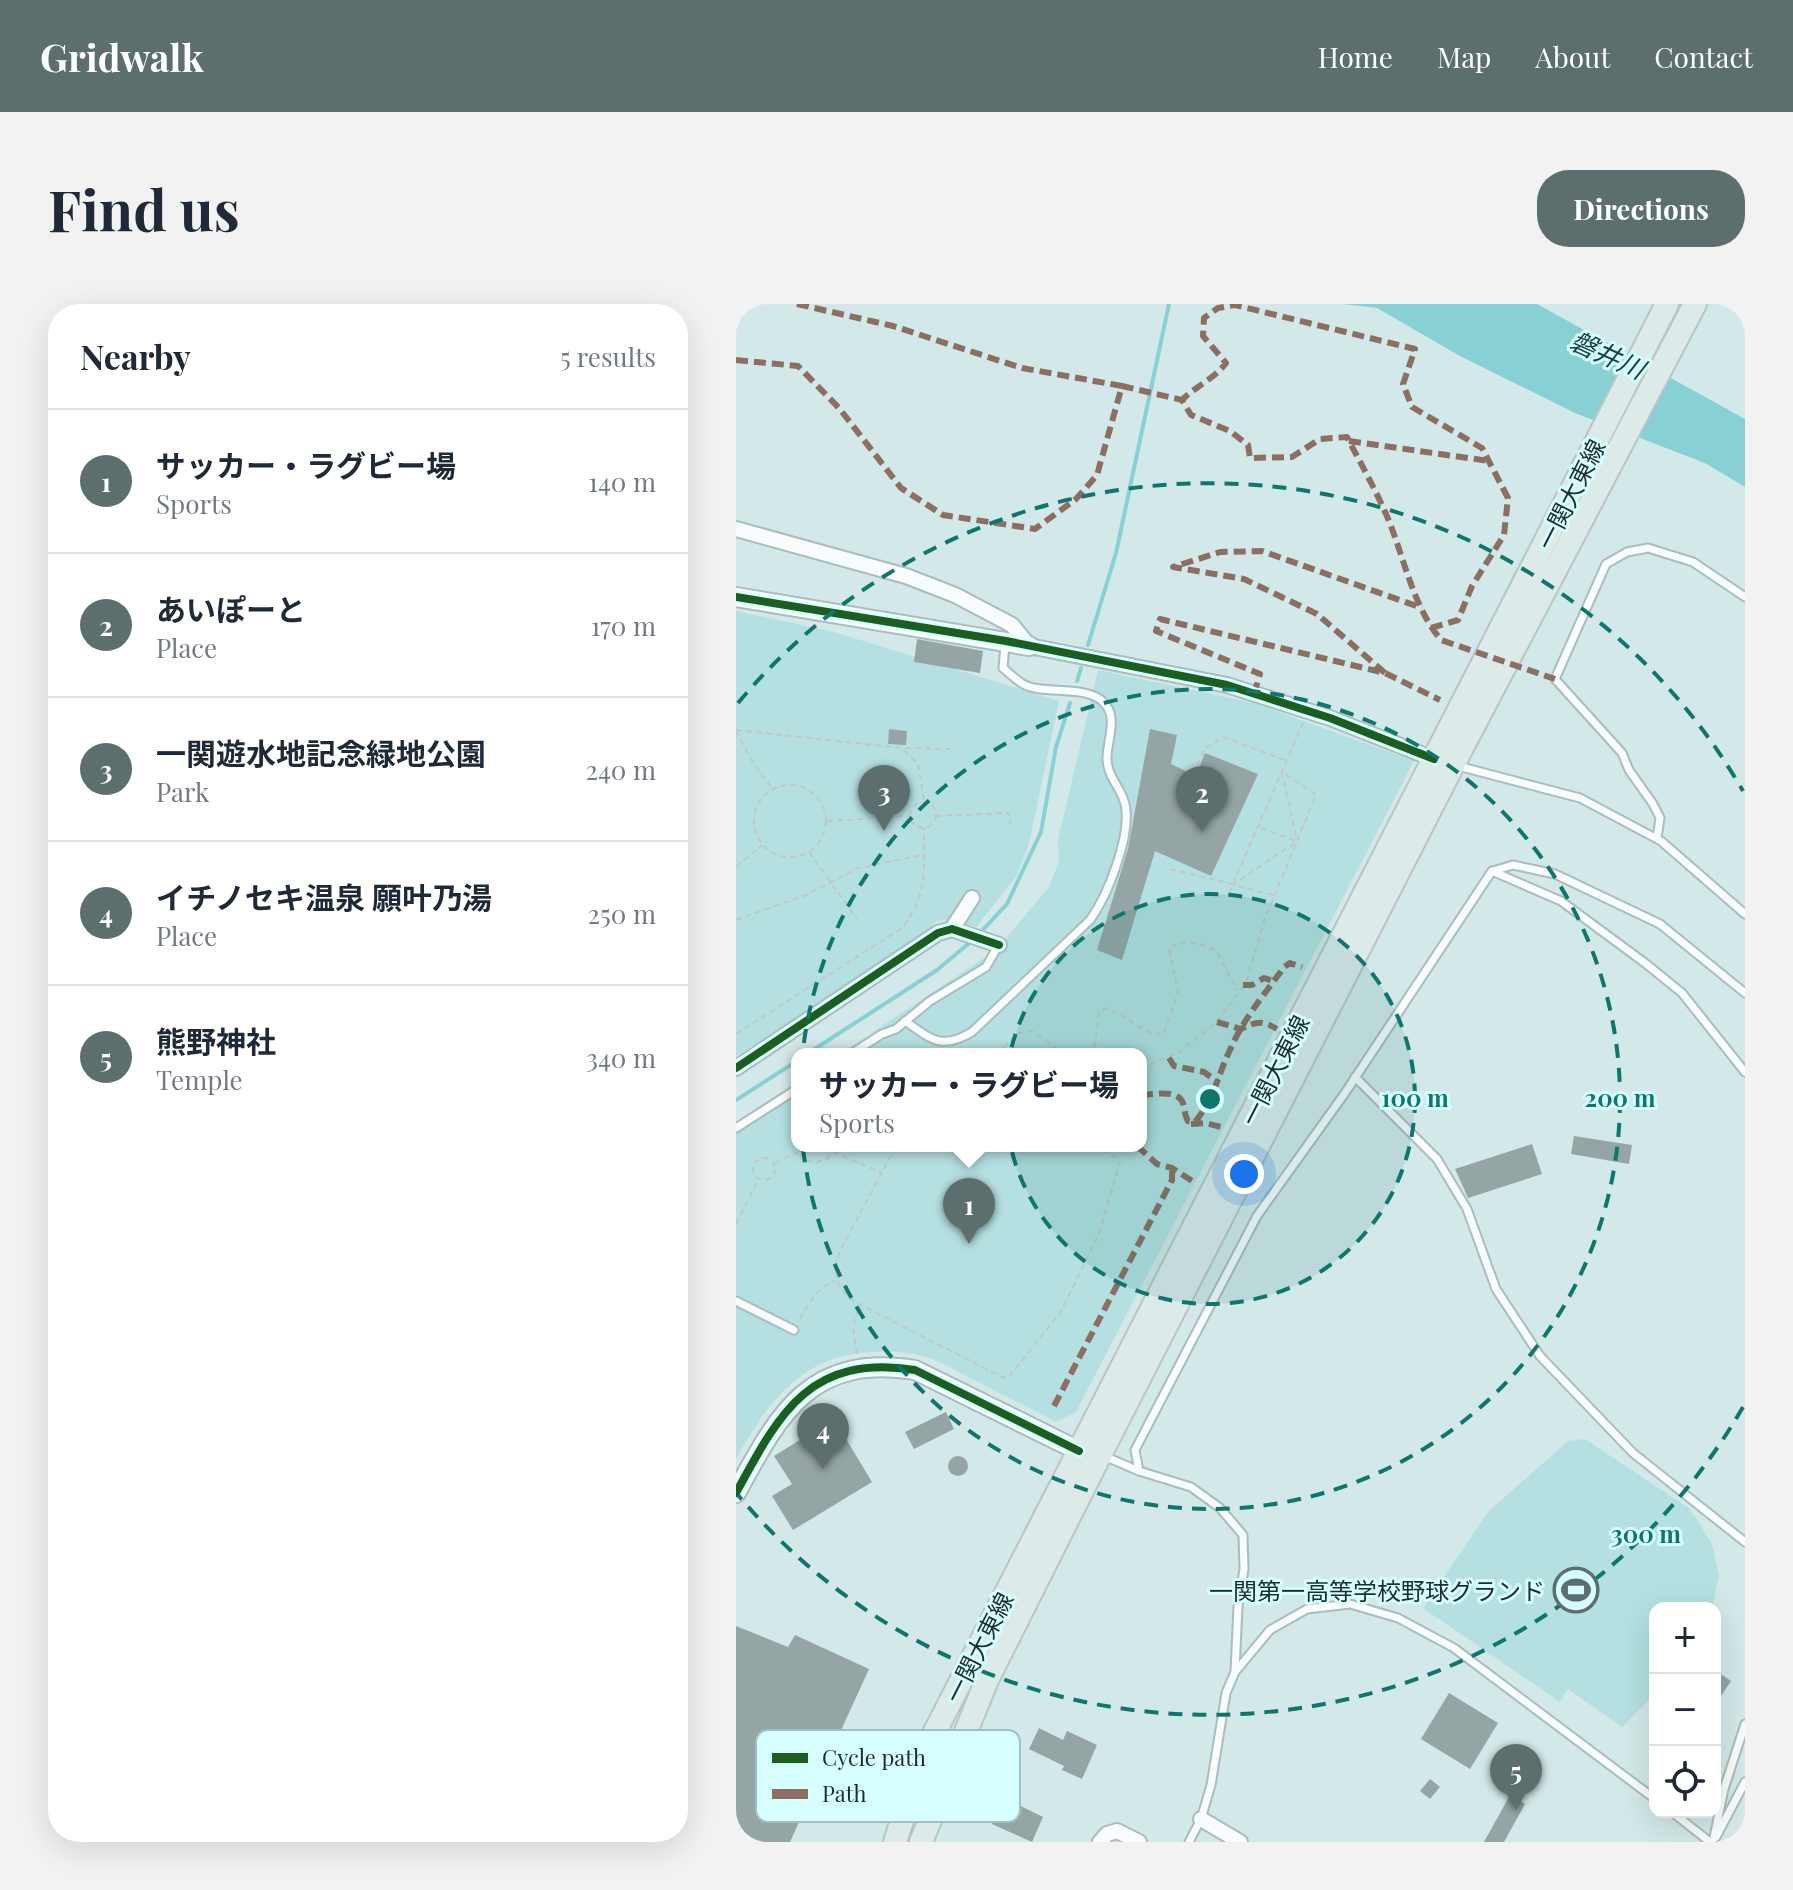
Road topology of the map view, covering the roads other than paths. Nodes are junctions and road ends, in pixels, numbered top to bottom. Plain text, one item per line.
1 (1667, 304) edge
2 (1695, 304) edge
3 (736, 529) edge
4 (736, 597) edge
5 (1745, 597) edge
6 (1006, 641) junction
7 (1029, 646) junction
8 (1457, 736) junction
9 (1443, 762) junction
10 (1657, 838) junction
11 (1492, 871) junction
12 (972, 898) dead end
13 (1745, 914) edge
14 (952, 929) junction
15 (999, 945) joint
16 (1745, 993) edge
17 (905, 1021) junction
18 (861, 1048) edge
19 (736, 1068) edge
20 (1745, 1072) edge
21 (1355, 1077) junction
22 (791, 1093) edge
23 (736, 1128) edge
24 (736, 1301) edge
25 (794, 1330) road end
26 (1090, 1453) junction
27 (1139, 1471) junction
28 (736, 1493) edge
29 (1745, 1542) edge
30 (1235, 1672) junction
31 (1745, 1724) edge
32 (937, 1730) edge
33 (967, 1730) edge
34 (1745, 1782) edge
35 (1649, 1794) edge
36 (1680, 1818) edge
37 (1201, 1819) junction
38 (901, 1822) edge
39 (929, 1822) edge
40 (895, 1842) edge
41 (921, 1842) edge
42 (1100, 1842) edge
43 (1139, 1842) edge
44 (1189, 1842) edge
45 (1240, 1842) edge
46 (1712, 1842) edge

1 - 8 main road, 一関大東線
2 - 8 main road, 一関大東線
3 - 7 street
4 - 6 street
5 - 10 lane
6 - 7 street
6 - 17 lane
7 - 9 street
8 - 9 main road, 一関大東線
9 - 10 lane
9 - 26 main road, 一関大東線
10 - 13 lane
11 - 16 lane
11 - 20 lane
11 - 21 lane
12 - 14 street
14 - 15 street
14 - 19 street
15 - 17 lane
17 - 18 lane
21 - 27 lane
21 - 29 lane
22 - 23 lane
24 - 25 lane
26 - 27 lane
26 - 28 street
26 - 32 main road, 一関大東線
26 - 33 main road, 一関大東線
27 - 30 lane
30 - 35 lane
30 - 37 lane
31 - 46 lane
34 - 46 lane
36 - 46 lane
37 - 44 lane
37 - 45 street
38 - 40 main road, 一関大東線
39 - 41 main road, 一関大東線
42 - 43 street

